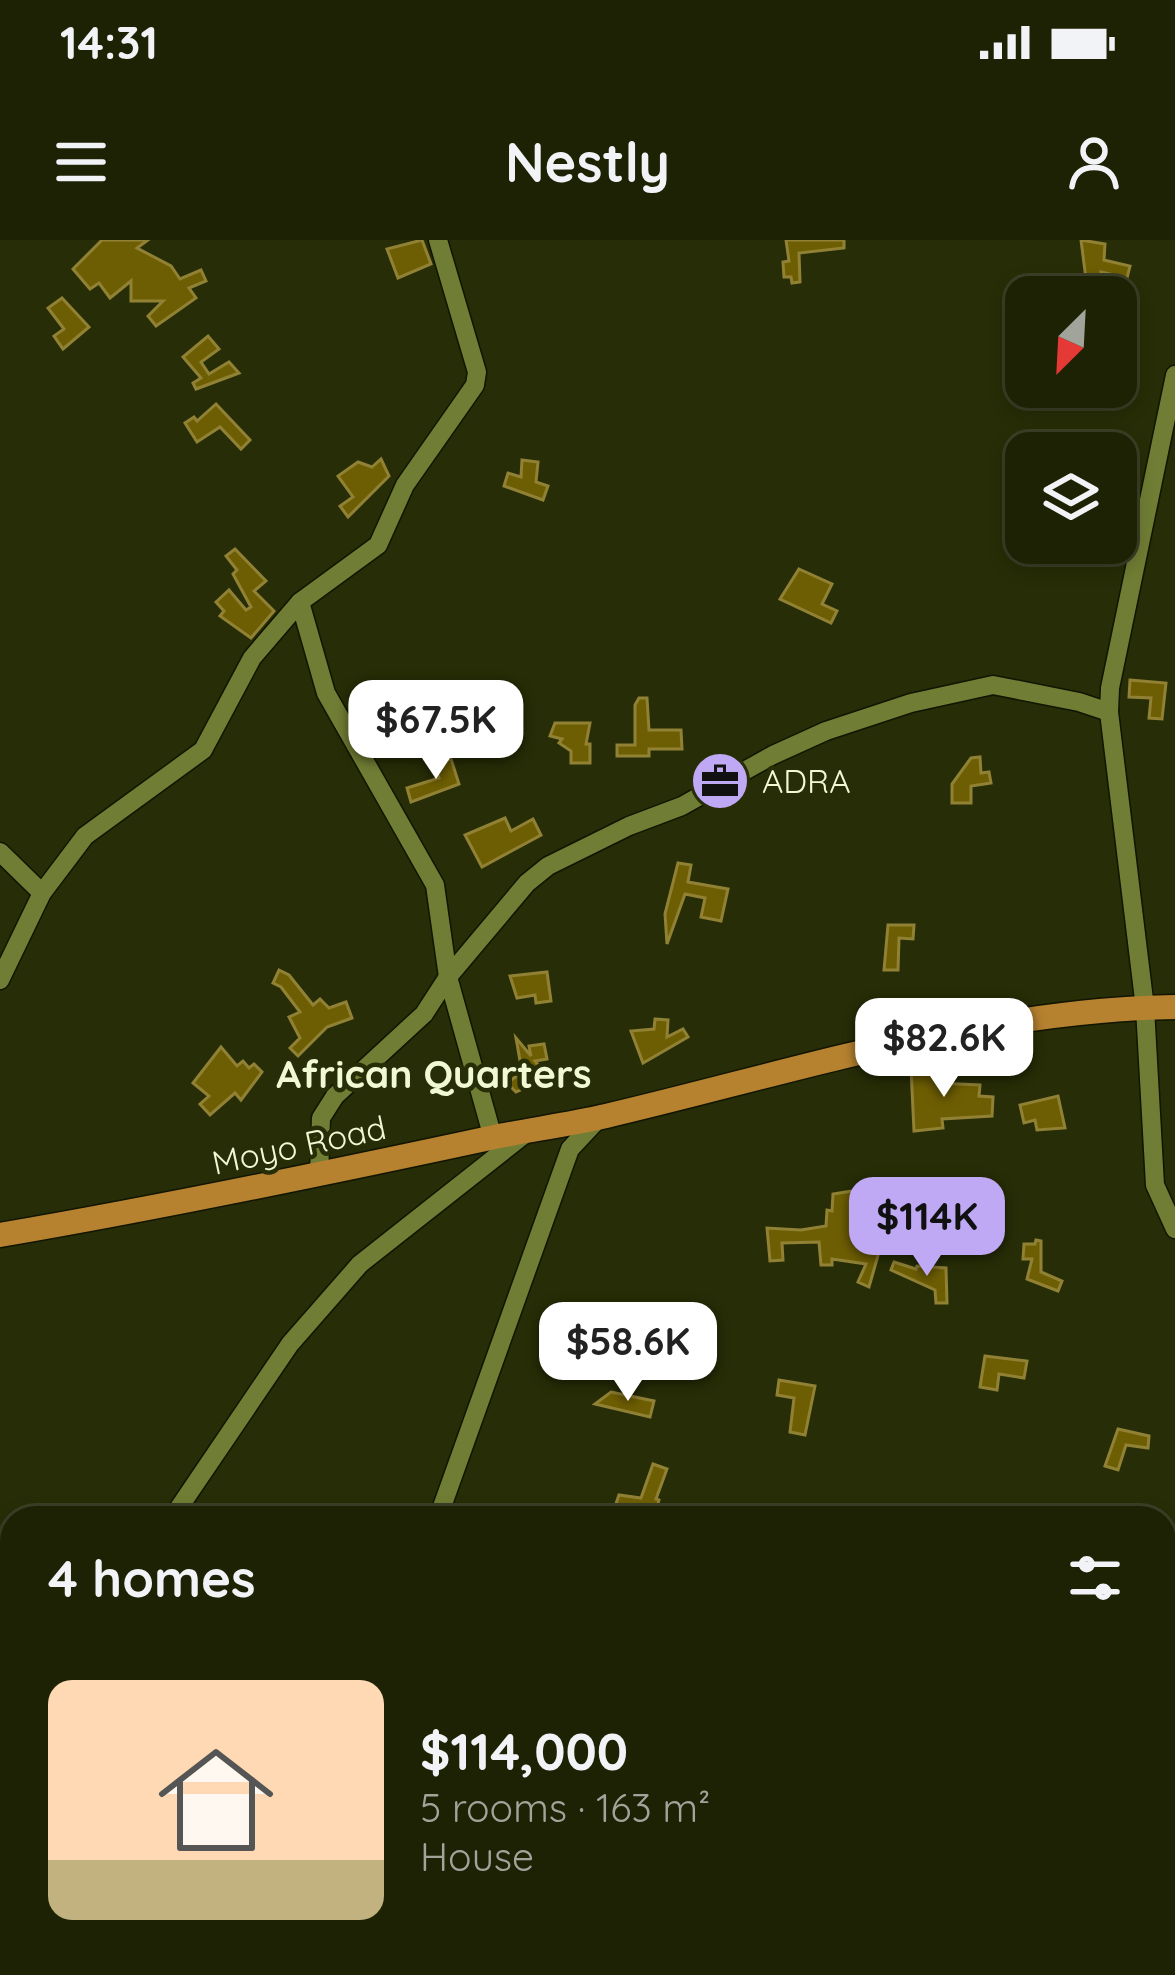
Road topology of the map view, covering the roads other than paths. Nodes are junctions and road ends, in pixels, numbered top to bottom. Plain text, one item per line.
1 (438, 240) edge
2 (1175, 376) edge
3 (300, 602) junction
4 (1110, 688) junction
5 (1079, 702) junction
6 (1109, 712) junction
7 (0, 851) edge
8 (42, 893) junction
9 (448, 976) junction
10 (0, 980) edge
11 (1175, 1007) edge
12 (1145, 1008) junction
13 (600, 1118) junction
14 (528, 1131) junction
15 (493, 1138) junction
16 (320, 1175) junction
17 (1175, 1229) edge
18 (0, 1234) edge
19 (180, 1506) edge
20 (442, 1506) edge

1 - 3 street
2 - 4 street
3 - 8 street
3 - 9 street
4 - 5 street
4 - 6 street
5 - 6 street
5 - 9 street
6 - 12 street
7 - 8 street
8 - 10 street
9 - 15 street
9 - 16 street
11 - 12 main road, Moyo Road
12 - 13 main road, Moyo Road
12 - 17 street
13 - 14 main road, Moyo Road
13 - 20 street
14 - 15 main road, Moyo Road
14 - 19 street
15 - 16 main road, Moyo Road
16 - 18 main road, Moyo Road

